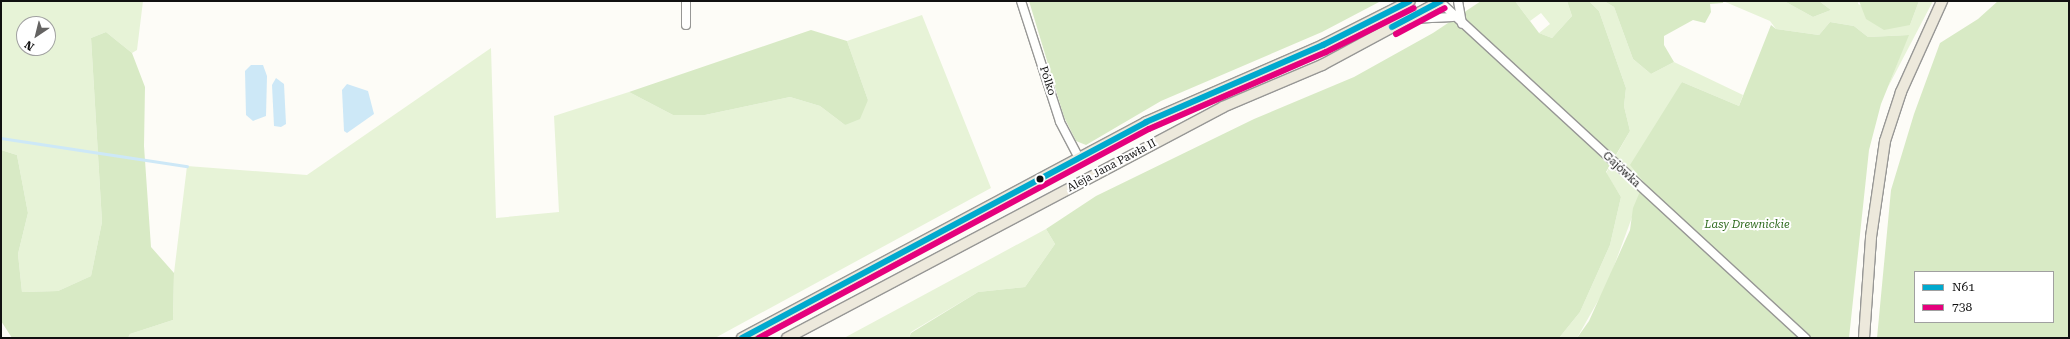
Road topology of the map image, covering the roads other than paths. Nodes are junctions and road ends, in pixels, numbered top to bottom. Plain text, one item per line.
1 (686, 1) edge
2 (1021, 1) edge
3 (1410, 1) edge
4 (1440, 1) edge
5 (1458, 1) edge
6 (1942, 1) edge
7 (1951, 1) edge
8 (1936, 13) junction
9 (1453, 17) junction
10 (1406, 20) junction
11 (1462, 24) junction
12 (686, 25) dead end
13 (1079, 158) junction
14 (742, 338) edge
15 (787, 338) edge
16 (1805, 338) edge
17 (1864, 338) edge

1 - 12 street
2 - 13 street, Pólko
3 - 13 main road, Aleja Jana Pawła II
4 - 9 street, Gajówka
4 - 10 main road, Aleja Jana Pawła II
5 - 11 street
6 - 8 main road
7 - 8 main road
8 - 17 main road
9 - 10 street
9 - 11 street, Gajówka
10 - 15 main road, Aleja Jana Pawła II
11 - 16 street, Gajówka
13 - 14 main road, Aleja Jana Pawła II

